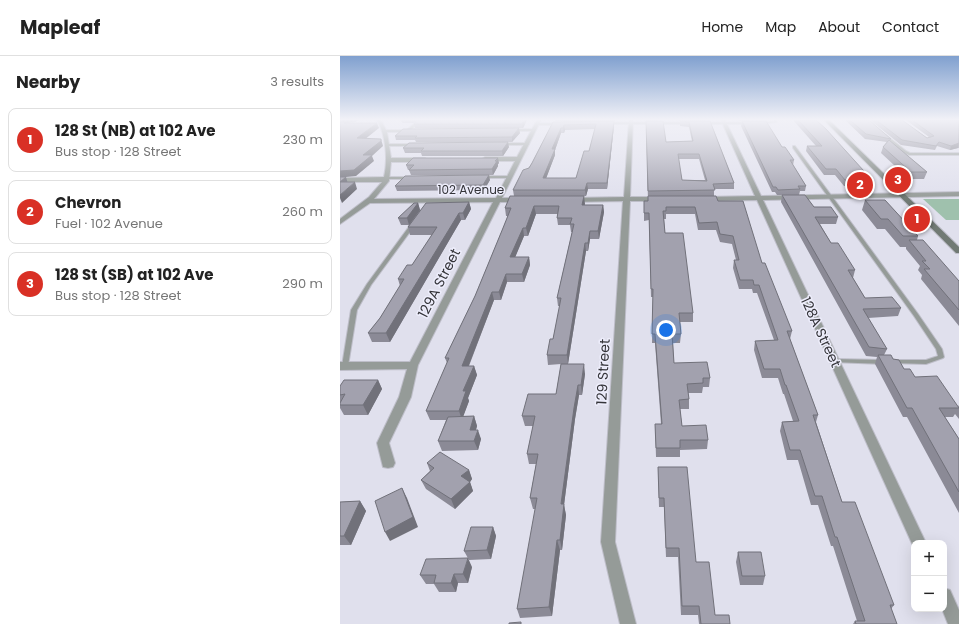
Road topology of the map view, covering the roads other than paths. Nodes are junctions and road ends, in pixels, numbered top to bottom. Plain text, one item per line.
1 (387, 147) edge
2 (526, 147) edge
3 (630, 147) edge
4 (735, 147) edge
5 (794, 147) dead end
6 (853, 147) edge
7 (898, 147) edge
8 (959, 154) edge
9 (478, 159) edge
10 (519, 159) junction
11 (388, 160) junction
12 (431, 160) edge
13 (479, 177) edge
14 (510, 177) junction
15 (418, 178) edge
16 (387, 179) junction
17 (340, 180) edge
18 (959, 194) edge
19 (903, 196) junction
20 (831, 198) junction
21 (666, 199) edge
22 (697, 199) edge
23 (759, 199) junction
24 (528, 200) edge
25 (567, 200) edge
26 (628, 200) junction
27 (367, 201) junction
28 (498, 201) junction
29 (340, 222) edge
30 (415, 223) edge
31 (959, 251) edge
32 (834, 361) junction
33 (413, 365) junction
34 (342, 366) edge
35 (388, 463) dead end
36 (918, 540) edge
37 (947, 602) edge
38 (628, 624) edge
39 (957, 624) edge

1 - 11 street
2 - 10 street, 129A Street
3 - 26 street, 129 Street
4 - 23 street, 128A Street
5 - 20 lane
6 - 19 main road
7 - 8 lane
9 - 10 street
10 - 14 street, 129A Street
11 - 12 street
11 - 16 street
13 - 14 lane
14 - 28 street, 129A Street
15 - 16 lane
16 - 17 street
16 - 27 street
18 - 19 street
19 - 20 street
19 - 31 main road
20 - 23 street
20 - 32 lane
21 - 26 street
22 - 23 street
23 - 32 street, 128A Street
24 - 28 street, 102 Avenue
25 - 26 street
26 - 38 street, 129 Street
27 - 28 street, 102 Avenue
27 - 29 street
28 - 33 street, 129A Street
30 - 34 lane
32 - 36 street, 128A Street
33 - 34 street
33 - 35 street, 129A Street
37 - 39 street

